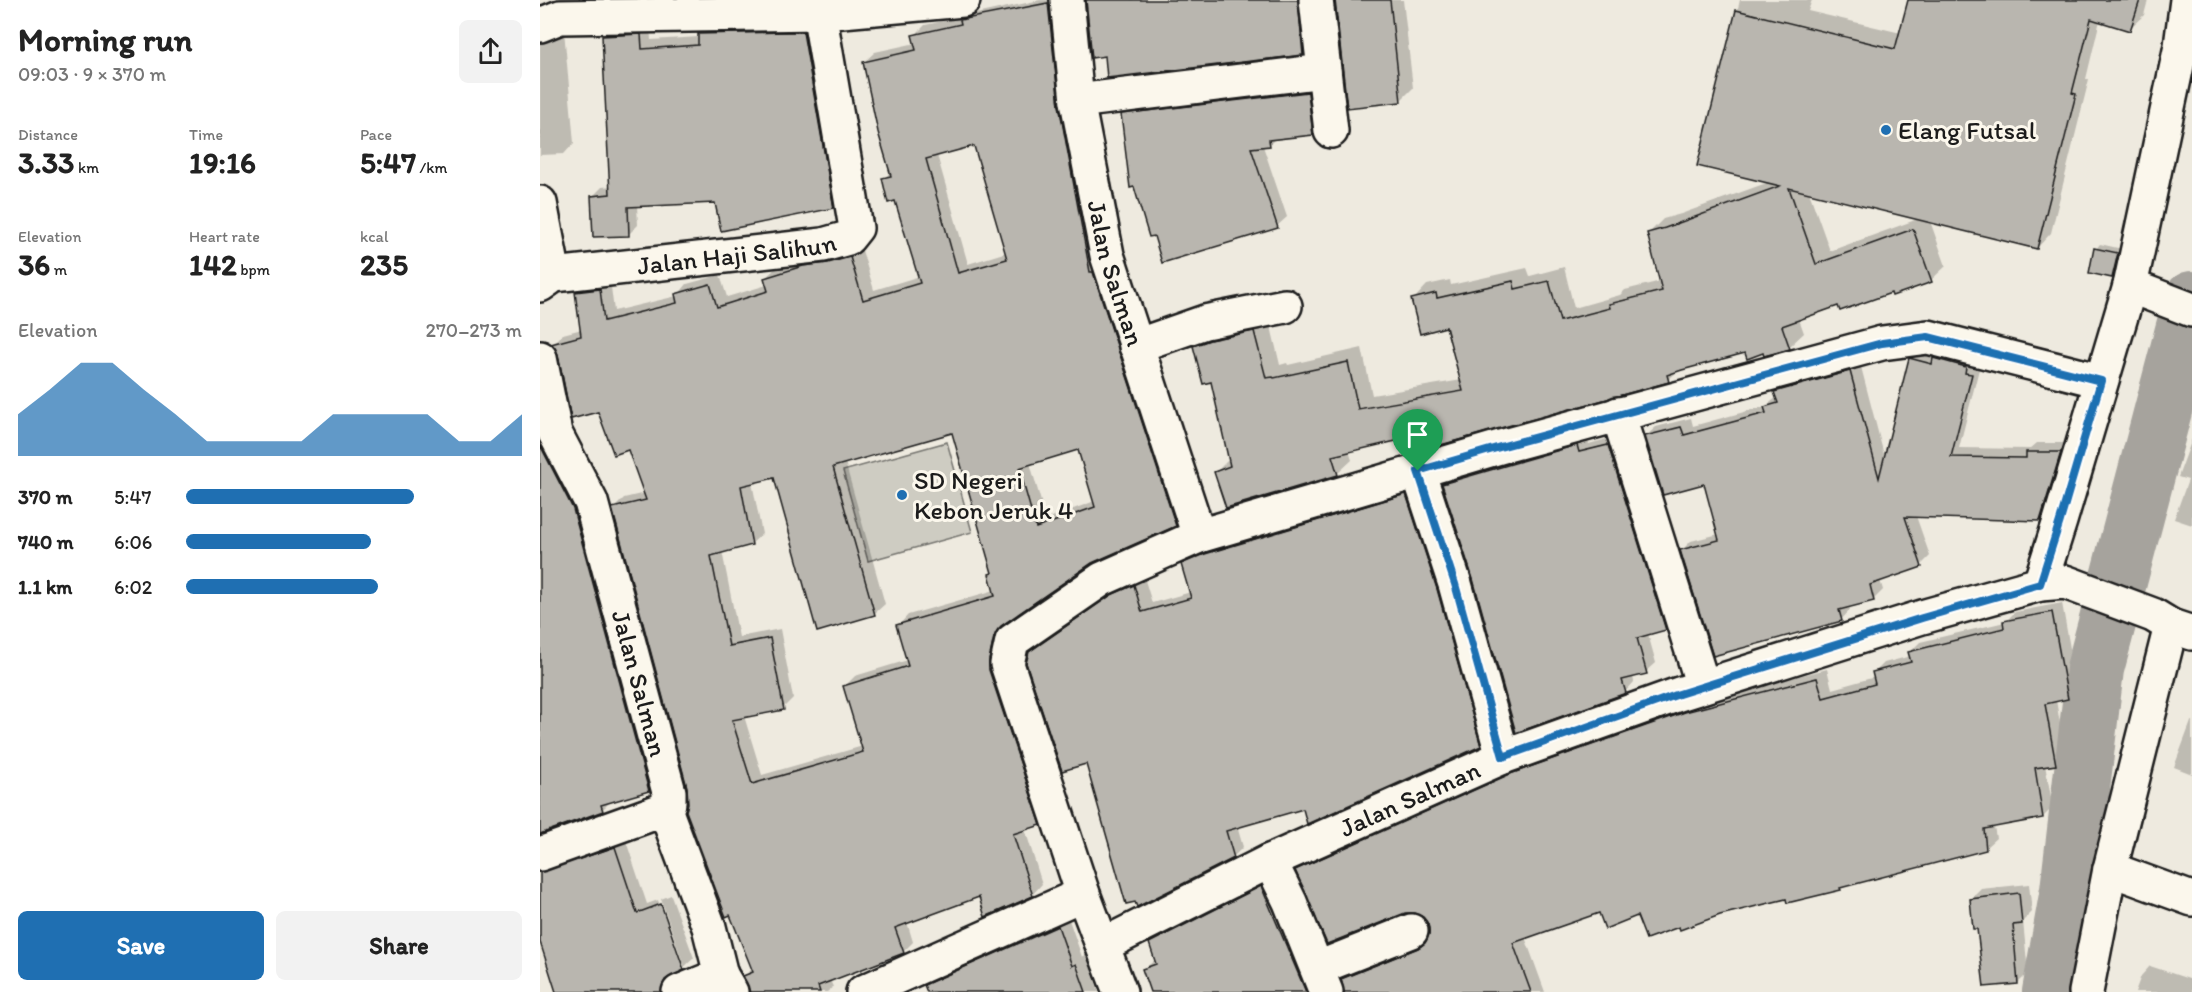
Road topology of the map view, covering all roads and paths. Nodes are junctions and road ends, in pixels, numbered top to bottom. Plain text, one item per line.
1 (963, 0) edge
2 (1067, 0) edge
3 (1316, 0) edge
4 (2187, 0) edge
5 (819, 7) edge
6 (540, 25) edge
7 (2186, 47) edge
8 (1324, 70) junction
9 (1077, 101) junction
10 (1331, 131) dead end
11 (540, 203) edge
12 (547, 280) edge
13 (2144, 291) junction
14 (1285, 306) dead end
15 (2192, 310) edge
16 (1136, 346) junction
17 (540, 358) edge
18 (2101, 381) junction
19 (1618, 414) junction
20 (548, 436) edge
21 (1418, 471) junction
22 (1199, 536) junction
23 (2053, 583) junction
24 (2172, 624) edge
25 (1703, 686) junction
26 (1503, 757) junction
27 (665, 809) junction
28 (540, 854) edge
29 (1270, 861) junction
30 (2110, 869) junction
31 (1083, 894) junction
32 (2192, 899) edge
33 (1411, 931) dead end
34 (1103, 945) junction
35 (1322, 980) edge
36 (726, 983) edge
37 (679, 992) edge
38 (863, 992) edge
39 (1120, 992) edge
40 (2086, 992) edge

1 - 5 street
2 - 9 street, Jalan Salman
3 - 8 street
4 - 7 street
5 - 6 street
5 - 12 street, Jalan Haji Salihun
7 - 13 street
8 - 9 street
8 - 10 street
9 - 16 street, Jalan Salman
11 - 12 street
13 - 15 street
13 - 18 street
14 - 16 street
16 - 22 street, Jalan Salman
17 - 20 street
18 - 19 street
18 - 23 street
19 - 21 street
19 - 25 street
20 - 27 street, Jalan Salman
21 - 22 street
21 - 26 street
22 - 31 street
23 - 24 street
23 - 25 street, Jalan Salman
24 - 30 street
25 - 26 street, Jalan Salman
26 - 29 street, Jalan Salman
27 - 28 street
27 - 36 street
29 - 34 street, Jalan Salman
29 - 35 street
30 - 32 street
30 - 40 street
31 - 34 street
31 - 38 street
33 - 35 street
34 - 39 street
36 - 37 street

